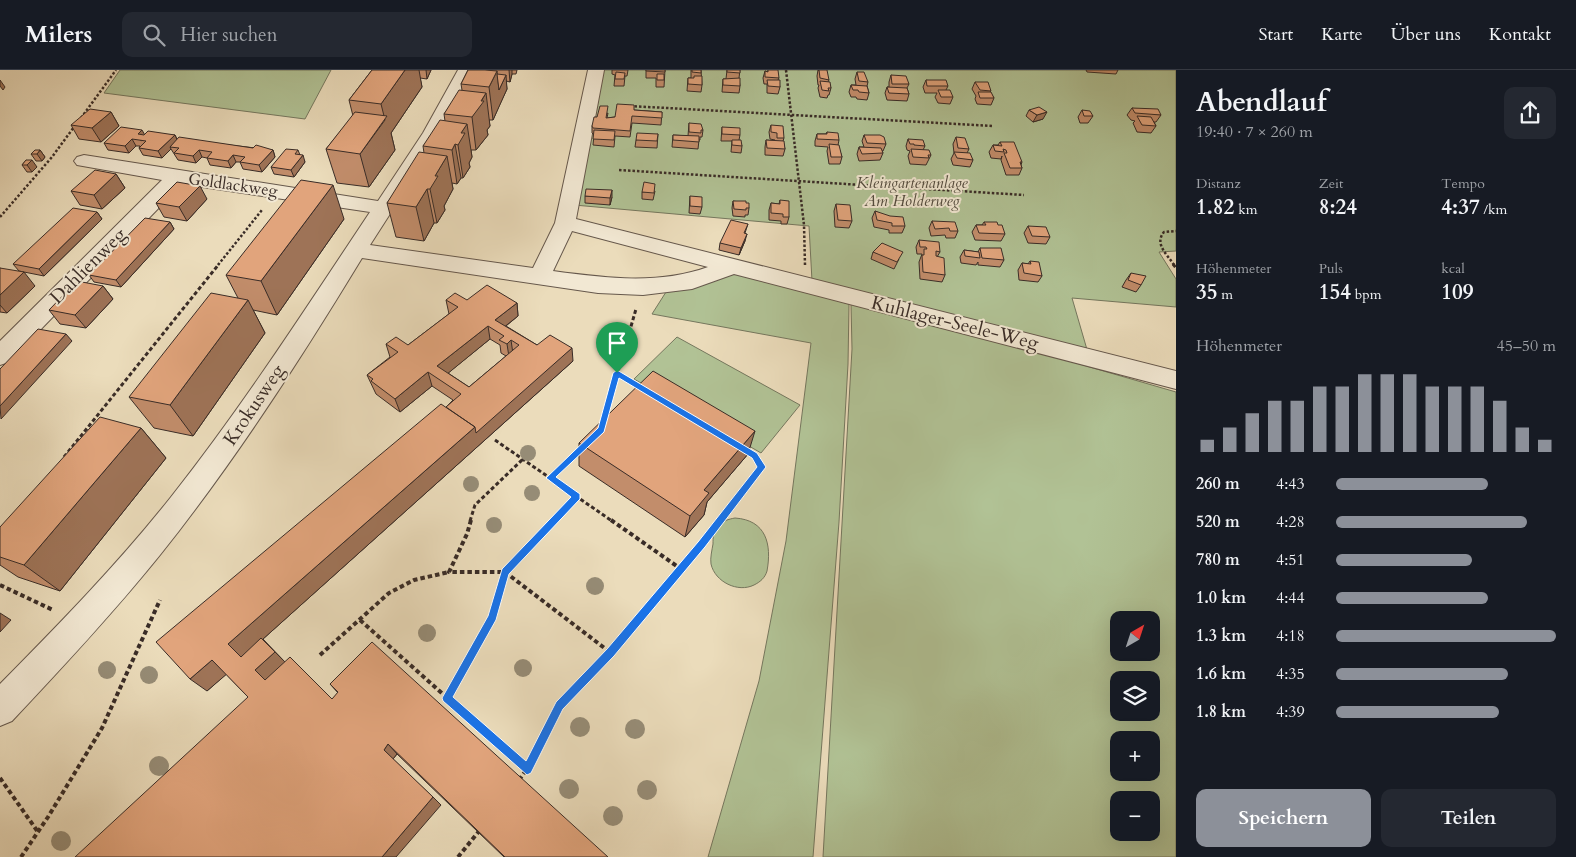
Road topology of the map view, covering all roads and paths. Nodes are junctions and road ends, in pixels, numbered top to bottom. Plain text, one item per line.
1 (116, 70) edge
2 (466, 70) edge
3 (596, 70) edge
4 (786, 70) edge
5 (624, 106) edge
6 (791, 114) junction
7 (81, 118) edge
8 (75, 126) edge
9 (993, 126) dead end
10 (84, 161) dead end
11 (619, 170) dead end
12 (177, 177) junction
13 (799, 180) junction
14 (277, 192) junction
15 (1024, 195) dead end
16 (383, 208) junction
17 (0, 217) edge
18 (565, 223) junction
19 (1176, 231) edge
20 (356, 250) junction
21 (734, 266) junction
22 (1176, 268) edge
23 (538, 277) junction
24 (806, 285) junction
25 (643, 287) junction
26 (0, 356) edge
27 (617, 373) junction
28 (1176, 380) edge
29 (641, 388) edge
30 (604, 420) edge
31 (495, 440) dead end
32 (588, 442) edge
33 (738, 446) edge
34 (523, 459) junction
35 (58, 464) edge
36 (550, 478) junction
37 (577, 497) junction
38 (681, 569) junction
39 (449, 572) junction
40 (505, 572) junction
41 (0, 585) edge
42 (160, 600) dead end
43 (360, 620) junction
44 (81, 623) junction
45 (611, 653) junction
46 (320, 655) dead end
47 (447, 698) junction
48 (0, 709) edge
49 (527, 769) junction
50 (0, 778) edge
51 (516, 784) edge
52 (481, 828) edge
53 (38, 832) junction
54 (21, 857) edge
55 (458, 857) edge

1 - 7 path
2 - 16 street, Krokusweg
3 - 18 street
4 - 6 path
5 - 6 path
6 - 9 path
6 - 13 path
8 - 17 path
10 - 12 street, Goldlackweg
11 - 13 path
12 - 14 street, Goldlackweg
12 - 26 street, Dahlienweg
13 - 15 path
13 - 24 path
14 - 16 street, Goldlackweg
14 - 35 path
16 - 20 street, Krokusweg
18 - 21 street, Kuhlager-Seele-Weg
18 - 23 street
19 - 22 path
20 - 23 street
20 - 44 street, Krokusweg
21 - 24 street, Kuhlager-Seele-Weg
21 - 25 street
23 - 25 street
24 - 28 street, Kuhlager-Seele-Weg
25 - 27 path
27 - 29 path
27 - 30 path
31 - 34 path
32 - 36 path
33 - 38 path
34 - 36 path
34 - 39 path
36 - 37 path
37 - 38 path
37 - 40 path
38 - 45 path
39 - 40 path
39 - 43 path
40 - 45 path
40 - 47 path
41 - 44 path
42 - 53 path
43 - 46 path
43 - 47 path
44 - 48 street, Krokusweg
45 - 49 path
47 - 49 path
49 - 51 path
50 - 53 path
52 - 55 path
53 - 54 path

